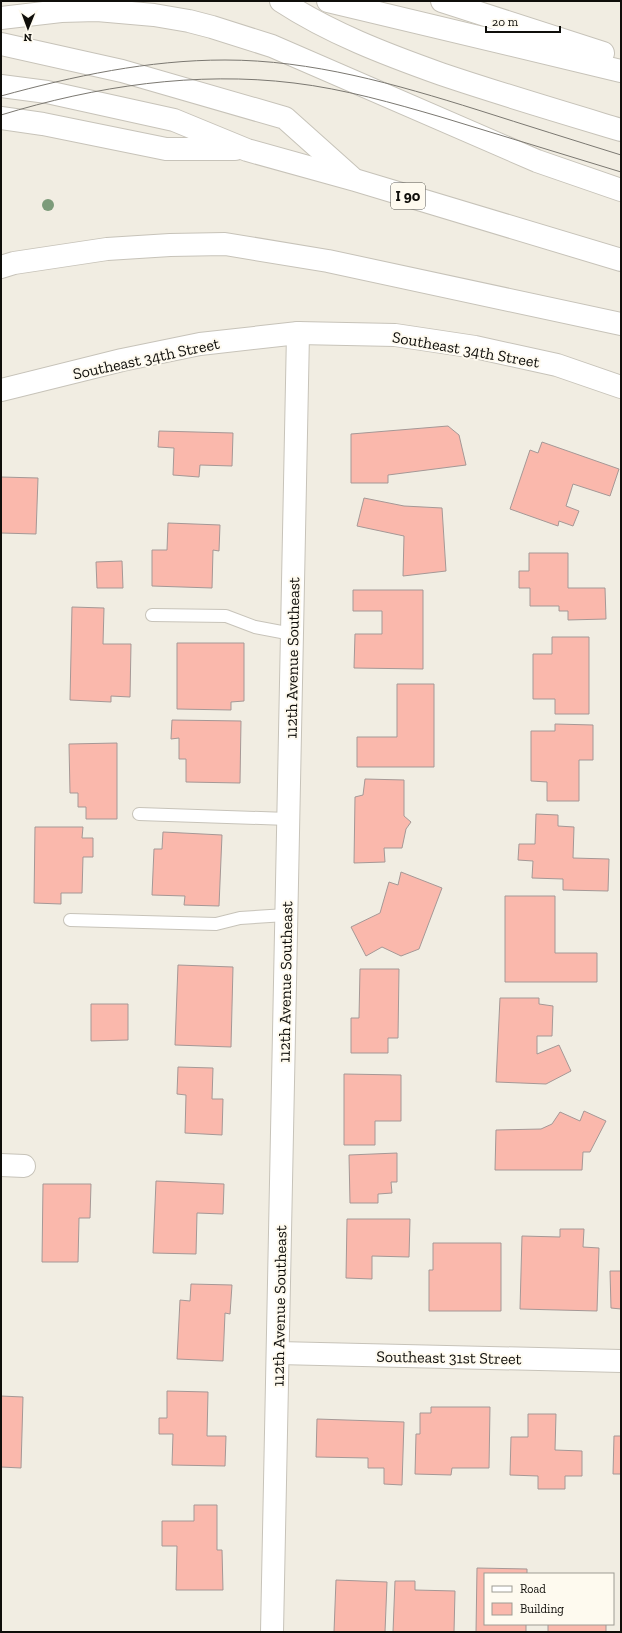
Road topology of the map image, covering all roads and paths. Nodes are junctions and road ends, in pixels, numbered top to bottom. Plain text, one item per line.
1 (281, 1) edge
2 (328, 1) edge
3 (442, 1) edge
4 (1, 18) edge
5 (1, 44) edge
6 (621, 60) edge
7 (621, 71) edge
8 (1, 86) edge
9 (1, 118) edge
10 (621, 130) edge
11 (247, 150) junction
12 (355, 180) junction
13 (621, 190) edge
14 (621, 260) edge
15 (1, 267) edge
16 (621, 324) edge
17 (298, 333) junction
18 (621, 387) edge
19 (1, 390) edge
20 (152, 615) dead end
21 (292, 634) junction
22 (139, 814) dead end
23 (288, 819) junction
24 (286, 915) junction
25 (70, 920) dead end
26 (1, 1165) edge
27 (24, 1166) dead end
28 (278, 1353) junction
29 (621, 1361) edge
30 (272, 1632) edge

1 - 10 main road
2 - 7 main road
3 - 6 main road
4 - 13 main road
5 - 12 main road
8 - 11 main road, I 90
9 - 11 main road
11 - 12 main road, I 90
12 - 14 main road, I 90
15 - 16 main road
17 - 18 main road, Southeast 34th Street
17 - 19 main road, Southeast 34th Street
17 - 21 main road, 112th Avenue Southeast
20 - 21 lane
21 - 23 main road, 112th Avenue Southeast
22 - 23 lane
23 - 24 main road, 112th Avenue Southeast
24 - 25 lane
24 - 28 main road, 112th Avenue Southeast
26 - 27 main road
28 - 29 main road, Southeast 31st Street
28 - 30 main road, 112th Avenue Southeast

